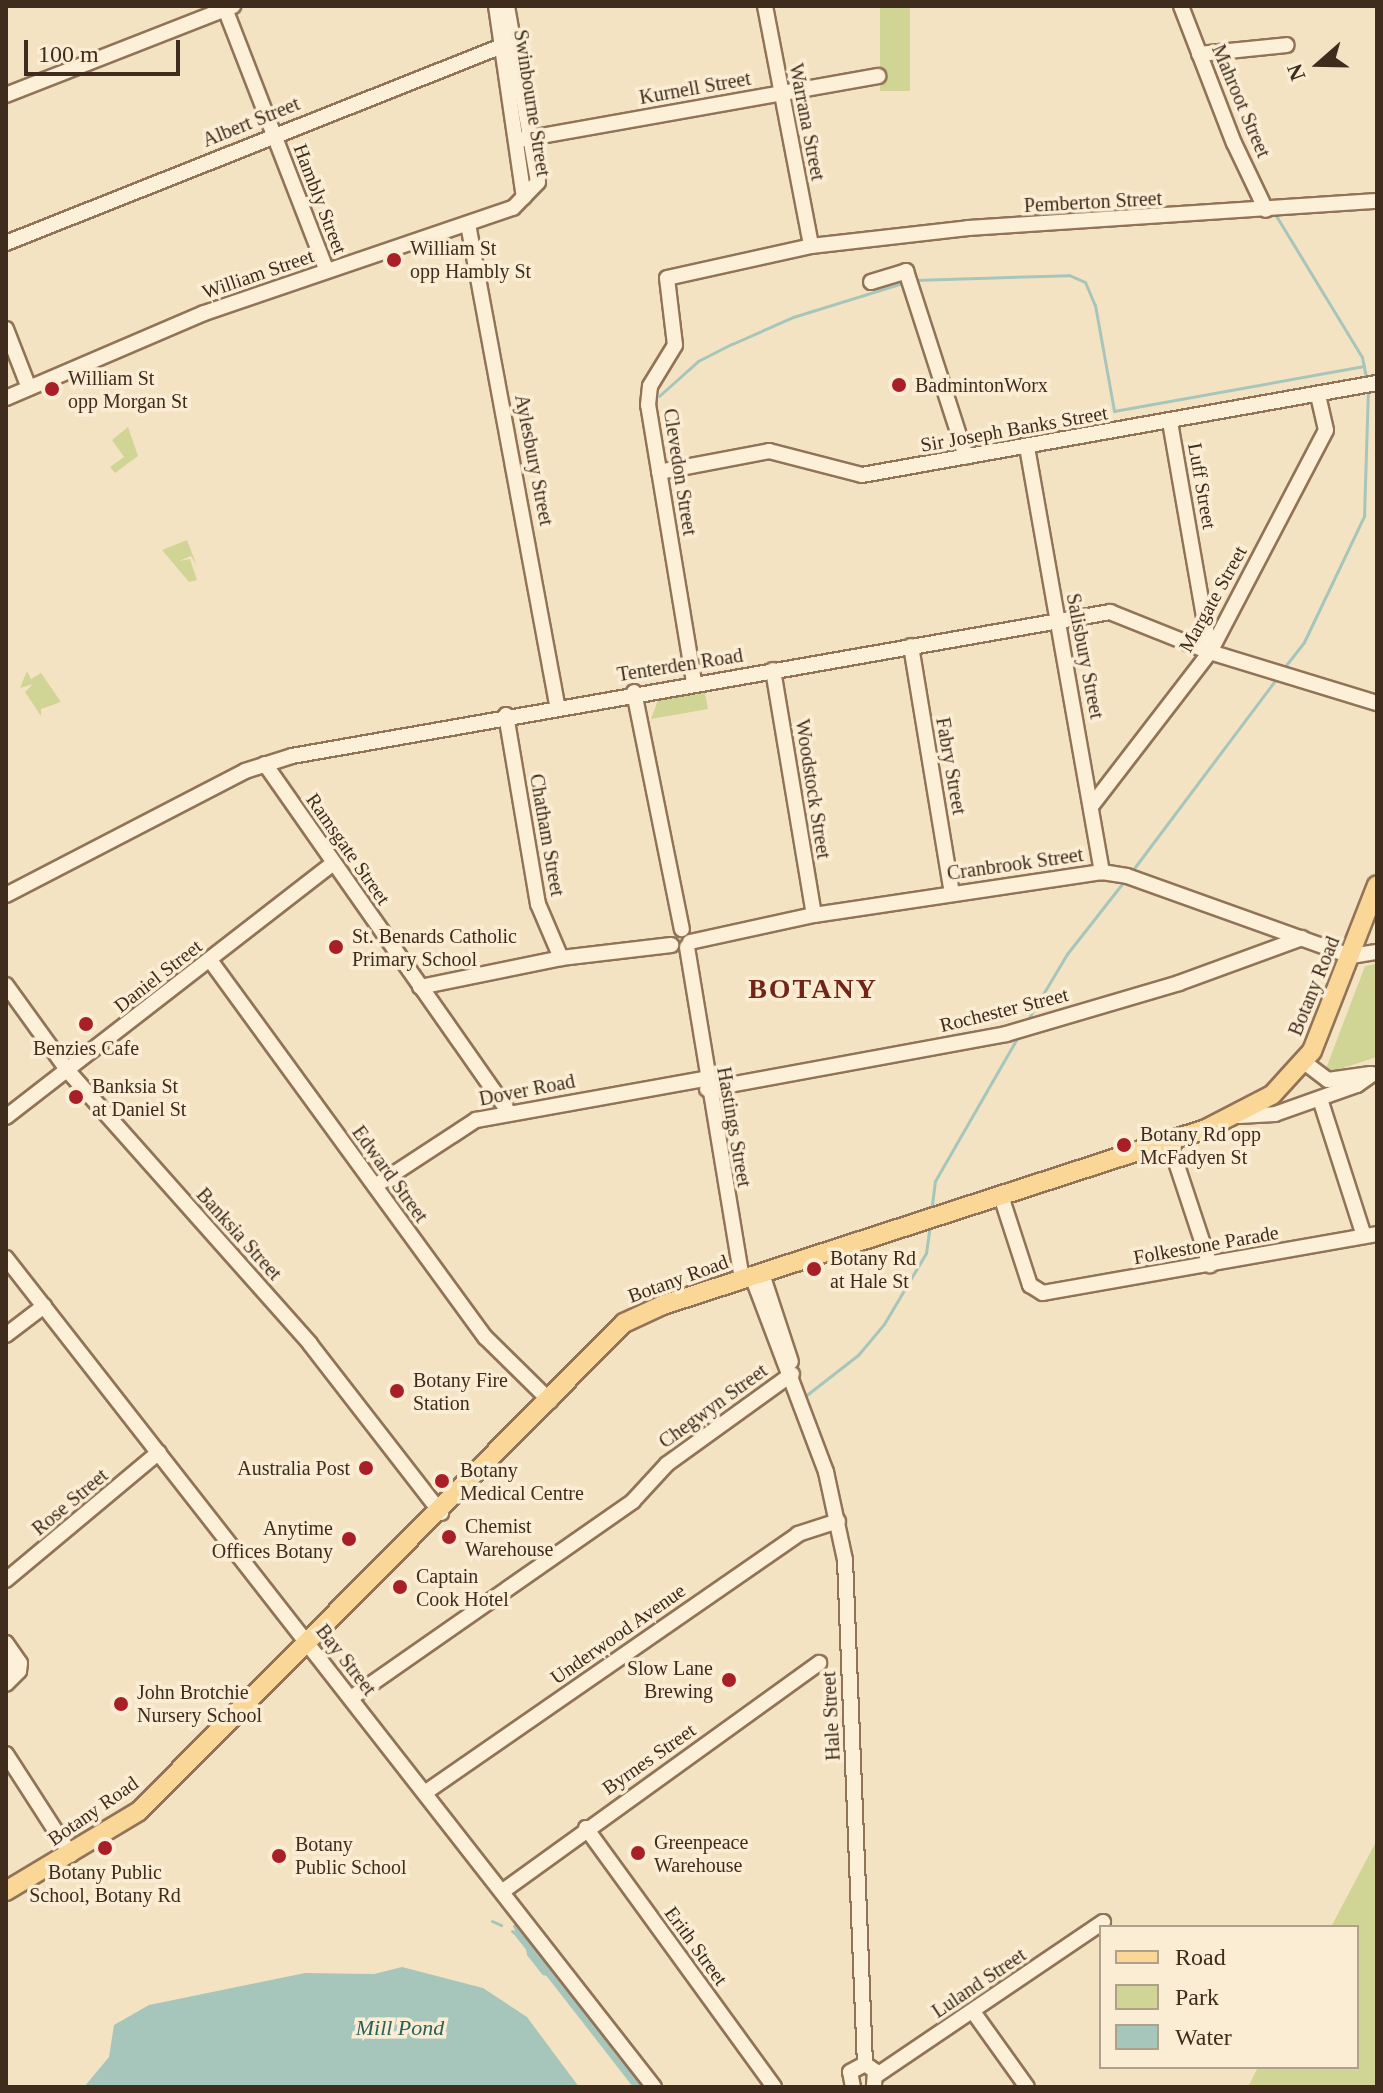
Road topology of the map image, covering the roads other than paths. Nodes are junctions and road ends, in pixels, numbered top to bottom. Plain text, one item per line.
1 (496, 6) edge
2 (507, 6) edge
3 (765, 6) edge
4 (1181, 6) edge
5 (228, 7) edge
6 (507, 43) junction
7 (1287, 45) dead end
8 (1199, 54) junction
9 (878, 76) dead end
10 (781, 92) junction
11 (6, 95) edge
12 (274, 133) junction
13 (524, 138) junction
14 (524, 197) joint
15 (1377, 201) edge
16 (1266, 210) junction
17 (468, 224) junction
18 (6, 243) edge
19 (811, 246) junction
20 (327, 271) junction
21 (871, 282) dead end
22 (6, 329) edge
23 (1377, 383) edge
24 (29, 388) junction
25 (1318, 394) junction
26 (6, 398) edge
27 (1170, 422) junction
28 (1027, 447) junction
29 (966, 457) junction
30 (659, 472) junction
31 (1057, 621) junction
32 (911, 646) junction
33 (1210, 652) junction
34 (773, 670) junction
35 (694, 682) junction
36 (634, 692) junction
37 (1377, 703) edge
38 (557, 706) junction
39 (506, 715) junction
40 (265, 764) junction
41 (1093, 804) junction
42 (333, 863) junction
43 (1102, 872) junction
44 (1377, 885) edge
45 (952, 893) junction
46 (6, 895) edge
47 (814, 915) junction
48 (1302, 938) junction
49 (680, 939) junction
50 (1377, 952) edge
51 (1351, 956) junction
52 (561, 958) junction
53 (210, 960) junction
54 (6, 985) edge
55 (420, 987) junction
56 (1304, 1062) junction
57 (68, 1071) junction
58 (1375, 1073) edge
59 (706, 1084) junction
60 (1320, 1099) junction
61 (509, 1113) junction
62 (1239, 1116) junction
63 (6, 1117) edge
64 (1169, 1141) junction
65 (375, 1186) junction
66 (1001, 1196) junction
67 (1370, 1235) edge
68 (6, 1258) edge
69 (1210, 1265) junction
70 (752, 1276) junction
71 (44, 1306) junction
72 (6, 1335) edge
73 (792, 1374) junction
74 (550, 1401) junction
75 (159, 1452) junction
76 (441, 1513) junction
77 (833, 1522) junction
78 (6, 1580) edge
79 (6, 1643) edge
80 (308, 1644) junction
81 (6, 1660) edge
82 (819, 1663) dead end
83 (6, 1669) edge
84 (6, 1684) edge
85 (351, 1698) junction
86 (6, 1756) edge
87 (426, 1792) junction
88 (586, 1828) junction
89 (71, 1855) junction
90 (6, 1891) edge
91 (503, 1891) junction
92 (1103, 1922) dead end
93 (974, 2013) junction
94 (865, 2064) junction
95 (875, 2081) edge
96 (654, 2087) edge
97 (774, 2087) edge
98 (853, 2087) edge
99 (1027, 2087) edge

1 - 6 street, Swinbourne Street
2 - 6 street, Swinbourne Street
3 - 10 street, Warrana Street
4 - 8 street, Mahroot Street
5 - 11 street
5 - 12 street, Hambly Street
6 - 12 street, Albert Street
6 - 13 street, Swinbourne Street
7 - 8 street
8 - 16 street, Mahroot Street
9 - 10 street, Kurnell Street
10 - 13 street, Kurnell Street
10 - 19 street, Warrana Street
12 - 18 street, Albert Street
12 - 20 street, Hambly Street
13 - 14 street, Swinbourne Street
14 - 17 street, William Street
15 - 16 street, Pemberton Street
16 - 19 street, Pemberton Street
17 - 20 street, William Street
17 - 38 street, Aylesbury Street
19 - 30 street, Clevedon Street
20 - 24 street, William Street
21 - 29 street
22 - 24 street
23 - 25 street, Sir Joseph Banks Street
24 - 26 street, William Street
25 - 27 street, Sir Joseph Banks Street
25 - 33 street, Margate Street
27 - 28 street, Sir Joseph Banks Street
27 - 33 street, Luff Street
28 - 29 street, Sir Joseph Banks Street
28 - 31 street, Salisbury Street
29 - 30 street, Sir Joseph Banks Street
30 - 35 street, Clevedon Street
31 - 32 street, Tenterden Road
31 - 33 street, Tenterden Road
31 - 41 street, Salisbury Street
32 - 34 street, Tenterden Road
32 - 45 street, Fabry Street
33 - 37 street, Tenterden Road
33 - 41 street, Margate Street
34 - 35 street, Tenterden Road
34 - 47 street, Woodstock Street
35 - 36 street, Tenterden Road
36 - 38 street, Tenterden Road
36 - 49 street, Hastings Street
38 - 39 street, Tenterden Road
39 - 40 street, Tenterden Road
39 - 52 street, Chatham Street
40 - 42 street, Ramsgate Street
40 - 46 street, Tenterden Road
41 - 43 street, Salisbury Street
42 - 53 street, Daniel Street
42 - 55 street, Ramsgate Street
43 - 45 street, Cranbrook Street
43 - 48 street, Cranbrook Street
44 - 51 main road, Botany Road
45 - 47 street, Cranbrook Street
47 - 49 street, Cranbrook Street
48 - 51 street, Cranbrook Street
48 - 59 street, Rochester Street
49 - 52 street, Cranbrook Street
49 - 59 street, Hastings Street
50 - 51 street
51 - 56 main road, Botany Road
52 - 55 street, Cranbrook Street
53 - 57 street, Daniel Street
53 - 65 street, Edward Street
54 - 57 street, Banksia Street
55 - 61 street, Ramsgate Street
56 - 58 street
56 - 62 main road, Botany Road
57 - 63 street, Daniel Street
57 - 76 street, Banksia Street
58 - 60 street
59 - 61 street, Dover Road
59 - 70 street, Hastings Street
60 - 62 street
60 - 67 street
61 - 65 street, Dover Road
62 - 64 main road, Botany Road
64 - 66 main road, Botany Road
64 - 69 street
65 - 74 street, Edward Street
66 - 69 street, Folkestone Parade
66 - 70 main road, Botany Road
67 - 69 street, Folkestone Parade
68 - 71 street, Bay Street
70 - 73 street, Hale Street
70 - 74 main road, Botany Road
71 - 72 street
71 - 75 street, Bay Street
73 - 77 street, Hale Street
73 - 85 street, Chegwyn Street
74 - 76 main road, Botany Road
75 - 78 street, Rose Street
75 - 80 street, Bay Street
76 - 80 main road, Botany Road
77 - 87 street, Underwood Avenue
77 - 94 street, Hale Street
79 - 84 street
80 - 85 street, Bay Street
80 - 89 main road, Botany Road
81 - 83 street
82 - 88 street, Byrnes Street
85 - 87 street, Bay Street
86 - 89 street
87 - 91 street, Bay Street
88 - 91 street, Byrnes Street
88 - 97 street, Erith Street
89 - 90 main road, Botany Road
91 - 96 street, Bay Street
92 - 93 street, Luland Street
93 - 95 street, Luland Street
93 - 99 street
94 - 95 street
94 - 98 street

